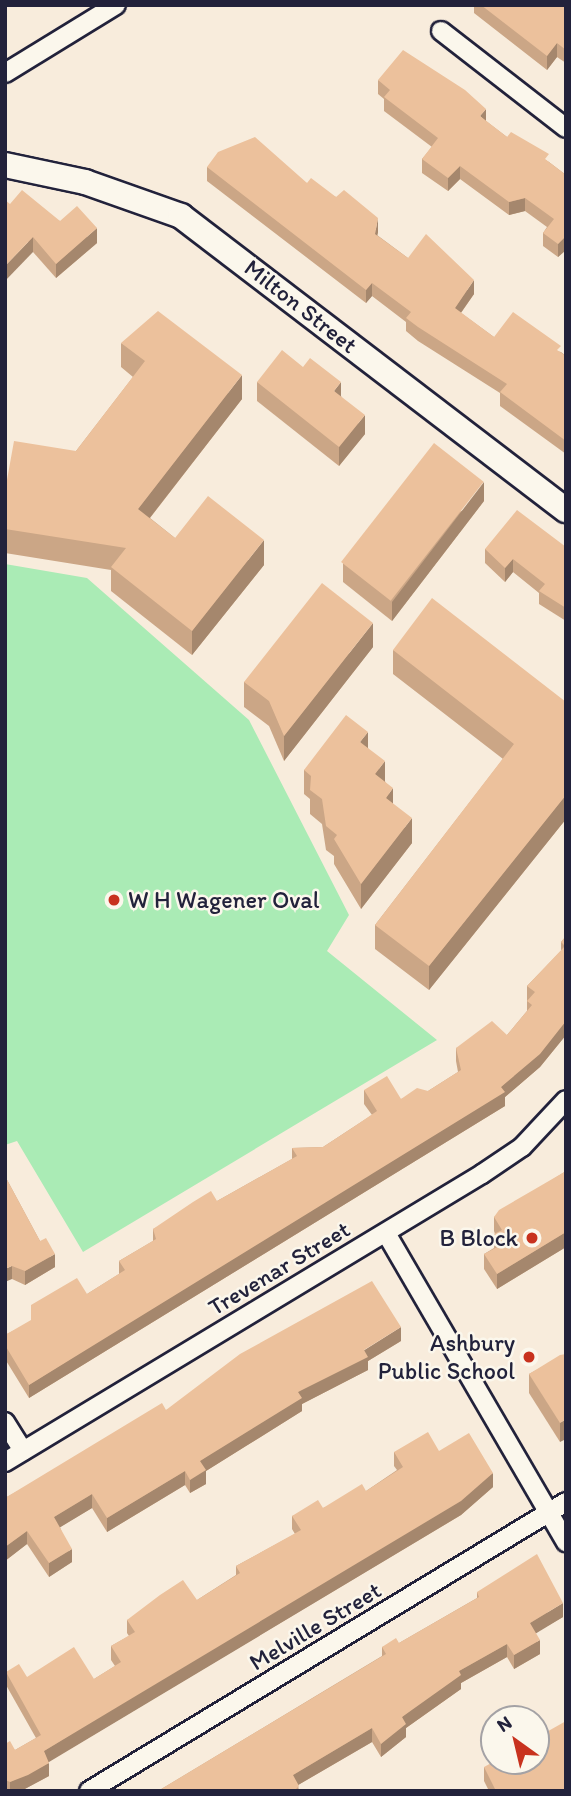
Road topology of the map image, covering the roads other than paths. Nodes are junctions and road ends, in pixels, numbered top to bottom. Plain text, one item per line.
1 (116, 5) edge
2 (441, 32) dead end
3 (5, 73) edge
4 (566, 128) edge
5 (5, 165) edge
6 (566, 510) edge
7 (566, 1100) edge
8 (386, 1233) junction
9 (5, 1422) edge
10 (23, 1451) junction
11 (5, 1462) edge
12 (566, 1503) edge
13 (549, 1513) junction
14 (566, 1542) edge
15 (89, 1791) edge

1 - 3 street
2 - 4 street
5 - 6 main road, Milton Street
7 - 8 street, Trevenar Street
8 - 10 street, Trevenar Street
8 - 13 street
9 - 10 street
10 - 11 street, Trevenar Street
12 - 13 street, Melville Street
13 - 14 street
13 - 15 street, Melville Street

